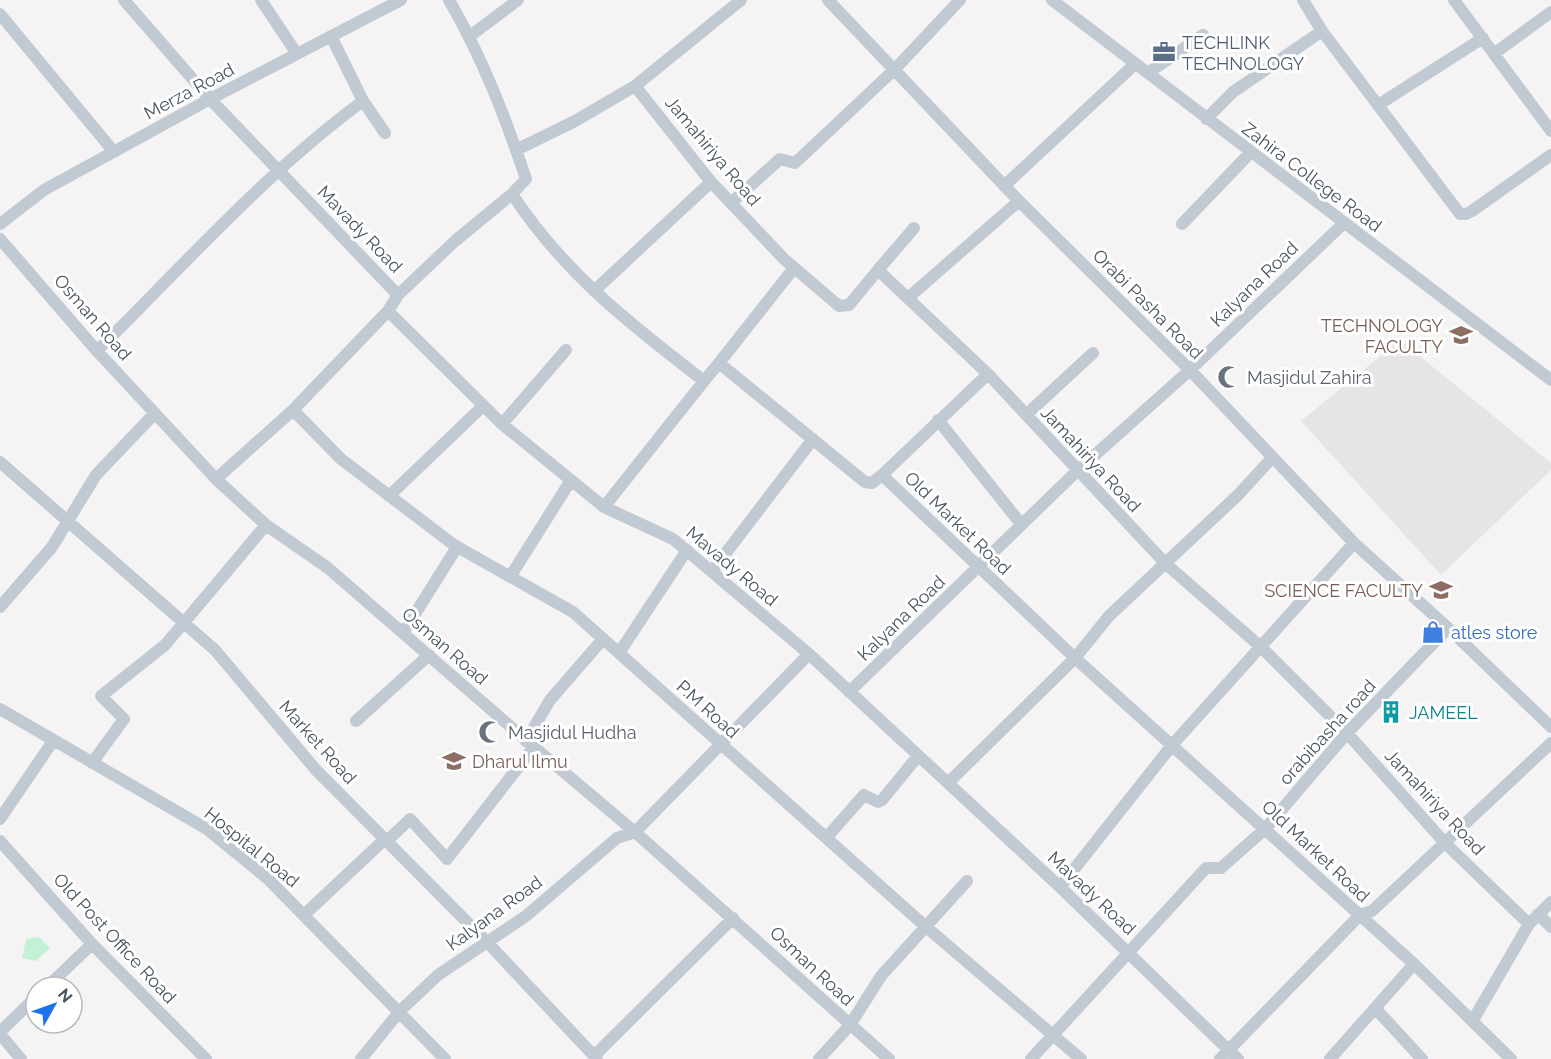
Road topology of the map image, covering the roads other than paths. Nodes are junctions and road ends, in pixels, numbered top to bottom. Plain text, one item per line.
1 (124, 0) edge
2 (261, 0) edge
3 (402, 0) edge
4 (449, 0) edge
5 (518, 0) edge
6 (741, 0) edge
7 (828, 0) edge
8 (960, 0) edge
9 (1052, 0) edge
10 (1303, 0) edge
11 (1454, 0) edge
12 (1551, 12) edge
13 (0, 14) edge
14 (1322, 31) junction
15 (1203, 35) dead end
16 (331, 36) junction
17 (470, 36) junction
18 (1483, 38) junction
19 (1495, 53) junction
20 (297, 54) junction
21 (1136, 64) junction
22 (895, 69) junction
23 (1148, 73) junction
24 (635, 86) junction
25 (210, 99) junction
26 (363, 101) junction
27 (1378, 105) junction
28 (1206, 119) junction
29 (1551, 131) edge
30 (385, 133) dead end
31 (516, 150) junction
32 (114, 152) junction
33 (1251, 152) junction
34 (1551, 155) edge
35 (279, 171) junction
36 (711, 182) junction
37 (1004, 186) junction
38 (512, 194) junction
39 (1019, 201) junction
40 (731, 203) junction
41 (0, 224) edge
42 (1182, 224) dead end
43 (1344, 224) junction
44 (914, 228) dead end
45 (0, 239) edge
46 (795, 268) junction
47 (878, 270) junction
48 (594, 291) junction
49 (398, 295) junction
50 (909, 297) junction
51 (388, 311) junction
52 (566, 350) dead end
53 (97, 351) junction
54 (1093, 353) dead end
55 (719, 363) junction
56 (1190, 370) junction
57 (988, 374) junction
58 (1551, 380) edge
59 (704, 381) junction
60 (483, 406) junction
61 (293, 410) junction
62 (155, 413) junction
63 (1026, 415) junction
64 (938, 420) junction
65 (502, 424) junction
66 (813, 439) junction
67 (1272, 458) junction
68 (0, 462) edge
69 (1077, 471) junction
70 (882, 475) junction
71 (216, 479) junction
72 (571, 480) junction
73 (389, 496) junction
74 (604, 507) junction
75 (69, 521) junction
76 (1021, 524) junction
77 (266, 525) junction
78 (1354, 543) junction
79 (458, 547) junction
80 (687, 550) junction
81 (1166, 564) junction
82 (979, 569) junction
83 (712, 571) junction
84 (510, 577) junction
85 (2, 601) edge
86 (183, 621) junction
87 (1448, 628) junction
88 (403, 633) junction
89 (603, 639) junction
90 (1261, 647) junction
91 (619, 653) junction
92 (809, 654) junction
93 (429, 655) junction
94 (1075, 657) junction
95 (849, 692) junction
96 (0, 709) edge
97 (356, 721) dead end
98 (1551, 727) edge
99 (1347, 733) junction
100 (53, 741) junction
101 (1551, 742) edge
102 (530, 744) junction
103 (1173, 744) junction
104 (721, 746) junction
105 (918, 756) junction
106 (92, 763) junction
107 (948, 783) junction
108 (0, 819) edge
109 (1266, 828) junction
110 (635, 832) junction
111 (827, 837) junction
112 (386, 840) junction
113 (0, 841) edge
114 (1445, 843) junction
115 (967, 881) dead end
116 (1060, 887) junction
117 (1551, 902) edge
118 (1538, 914) junction
119 (304, 915) junction
120 (1360, 915) junction
121 (733, 918) junction
122 (1529, 924) junction
123 (925, 926) junction
124 (1551, 927) edge
125 (486, 940) junction
126 (92, 944) junction
127 (1128, 951) junction
128 (1414, 964) junction
129 (60, 975) edge
130 (1375, 1008) junction
131 (24, 1009) edge
132 (400, 1011) junction
133 (1473, 1020) junction
134 (850, 1025) junction
135 (0, 1033) edge
136 (1054, 1034) junction
137 (1229, 1048) junction
138 (596, 1057) edge
139 (21, 1059) edge
140 (206, 1059) edge
141 (361, 1059) edge
142 (445, 1059) edge
143 (819, 1059) edge
144 (889, 1059) edge
145 (1031, 1059) edge
146 (1081, 1059) edge
147 (1220, 1059) edge
148 (1238, 1059) edge
149 (1330, 1059) edge
150 (1422, 1059) edge
151 (1511, 1059) edge

1 - 25 street, Mavady Road
2 - 20 street
3 - 16 street, Merza Road
4 - 17 street
5 - 17 street
6 - 24 street
7 - 22 street, Orabi Pasha Road
8 - 22 street
9 - 21 street, Zahira College Road
10 - 14 street
11 - 18 street
12 - 19 street
13 - 32 street
14 - 27 street
14 - 28 street
15 - 23 street
16 - 20 street, Merza Road
16 - 26 street
17 - 31 street
18 - 19 street
18 - 27 street
19 - 29 street
20 - 25 street, Merza Road
21 - 23 street, Zahira College Road
21 - 37 street
22 - 37 street, Orabi Pasha Road
22 - 40 street
23 - 28 street, Zahira College Road
24 - 31 street
24 - 36 street, Jamahiriya Road
25 - 32 street, Merza Road
25 - 35 street, Mavady Road
26 - 30 street
26 - 35 street
27 - 34 street
28 - 33 street, Zahira College Road
31 - 38 street
32 - 41 street, Merza Road
33 - 42 street
33 - 43 street, Zahira College Road
35 - 49 street, Mavady Road
35 - 53 street
36 - 40 street, Jamahiriya Road
36 - 48 street
37 - 39 street, Orabi Pasha Road
38 - 48 street
38 - 49 street
39 - 50 street
39 - 56 street, Orabi Pasha Road
40 - 46 street, Jamahiriya Road
43 - 56 street, Kalyana Road
43 - 58 street, Zahira College Road
44 - 47 street
45 - 53 street, Osman Road
46 - 47 street, Jamahiriya Road
46 - 55 street
47 - 50 street, Jamahiriya Road
48 - 59 street
49 - 51 street, Mavady Road
50 - 57 street, Jamahiriya Road
51 - 60 street, Mavady Road
51 - 61 street
52 - 65 street
53 - 62 street, Osman Road
54 - 63 street
55 - 59 street
55 - 66 street, Old Market Road
56 - 67 street, Orabi Pasha Road
56 - 69 street, Kalyana Road
57 - 63 street, Jamahiriya Road
57 - 64 street
59 - 74 street
60 - 65 street, Mavady Road
60 - 73 street
61 - 71 street
61 - 73 street, P.M Road
62 - 71 street, Osman Road
62 - 75 street
63 - 69 street, Jamahiriya Road
64 - 70 street
64 - 76 street
65 - 72 street, Mavady Road
66 - 70 street, Old Market Road
66 - 83 street
67 - 78 street, Orabi Pasha Road
67 - 81 street
68 - 75 street, Market Road
69 - 76 street, Kalyana Road
69 - 81 street, Jamahiriya Road
70 - 82 street, Old Market Road
71 - 77 street, Osman Road
72 - 74 street, Mavady Road
72 - 84 street
73 - 79 street, P.M Road
74 - 80 street, Mavady Road
75 - 85 street
75 - 86 street, Market Road
76 - 82 street, Kalyana Road
77 - 86 street
77 - 88 street, Osman Road
78 - 87 street, Orabi Pasha Road
78 - 90 street
79 - 84 street, P.M Road
79 - 88 street
80 - 83 street, Mavady Road
80 - 91 street
81 - 90 street, Jamahiriya Road
81 - 94 street
82 - 94 street, Old Market Road
82 - 95 street, Kalyana Road
83 - 92 street, Mavady Road
84 - 89 street, P.M Road
86 - 106 street
86 - 112 street, Market Road
87 - 98 street, Orabi Pasha Road
87 - 99 street, orabibasha road
88 - 93 street, Osman Road
89 - 91 street, P.M Road
89 - 102 street
90 - 99 street, Jamahiriya Road
90 - 103 street
91 - 104 street, P.M Road
92 - 95 street, Mavady Road
92 - 104 street, Kalyana Road
93 - 97 street
93 - 102 street, Osman Road
94 - 103 street, Old Market Road
94 - 107 street
95 - 105 street, Mavady Road
96 - 100 street, Hospital Road
99 - 109 street, orabibasha road
99 - 114 street, Jamahiriya Road
100 - 106 street, Hospital Road
100 - 108 street
101 - 114 street
102 - 110 street, Osman Road
102 - 112 street
103 - 109 street, Old Market Road
103 - 116 street
104 - 110 street, Kalyana Road
104 - 111 street, P.M Road
105 - 107 street, Mavady Road
105 - 111 street
106 - 119 street, Hospital Road
107 - 116 street, Mavady Road
109 - 120 street, Old Market Road
109 - 127 street, orabibasha road
110 - 121 street, Osman Road
110 - 125 street, Kalyana Road
111 - 123 street, P.M Road
112 - 119 street
112 - 125 street, Market Road
113 - 126 street, Old Post Office Road
114 - 120 street
114 - 122 street, Jamahiriya Road
115 - 123 street
116 - 127 street, Mavady Road
117 - 118 street
118 - 122 street
118 - 124 street
119 - 132 street, Hospital Road
120 - 128 street, Old Market Road
120 - 137 street
121 - 134 street, Osman Road
121 - 138 street
122 - 133 street
123 - 134 street
123 - 136 street, P.M Road
125 - 132 street, Kalyana Road
125 - 138 street, Market Road
126 - 129 street
126 - 140 street, Old Post Office Road
127 - 136 street, orabibasha road
127 - 137 street, Mavady Road
128 - 130 street
128 - 133 street, Old Market Road
130 - 149 street
130 - 150 street
131 - 135 street
132 - 141 street, Kalyana Road
132 - 142 street, Hospital Road
133 - 151 street, Old Market Road
134 - 143 street
134 - 144 street, Osman Road
135 - 139 street
136 - 145 street, orabibasha road
136 - 146 street, P.M Road
137 - 147 street
137 - 148 street, Mavady Road

